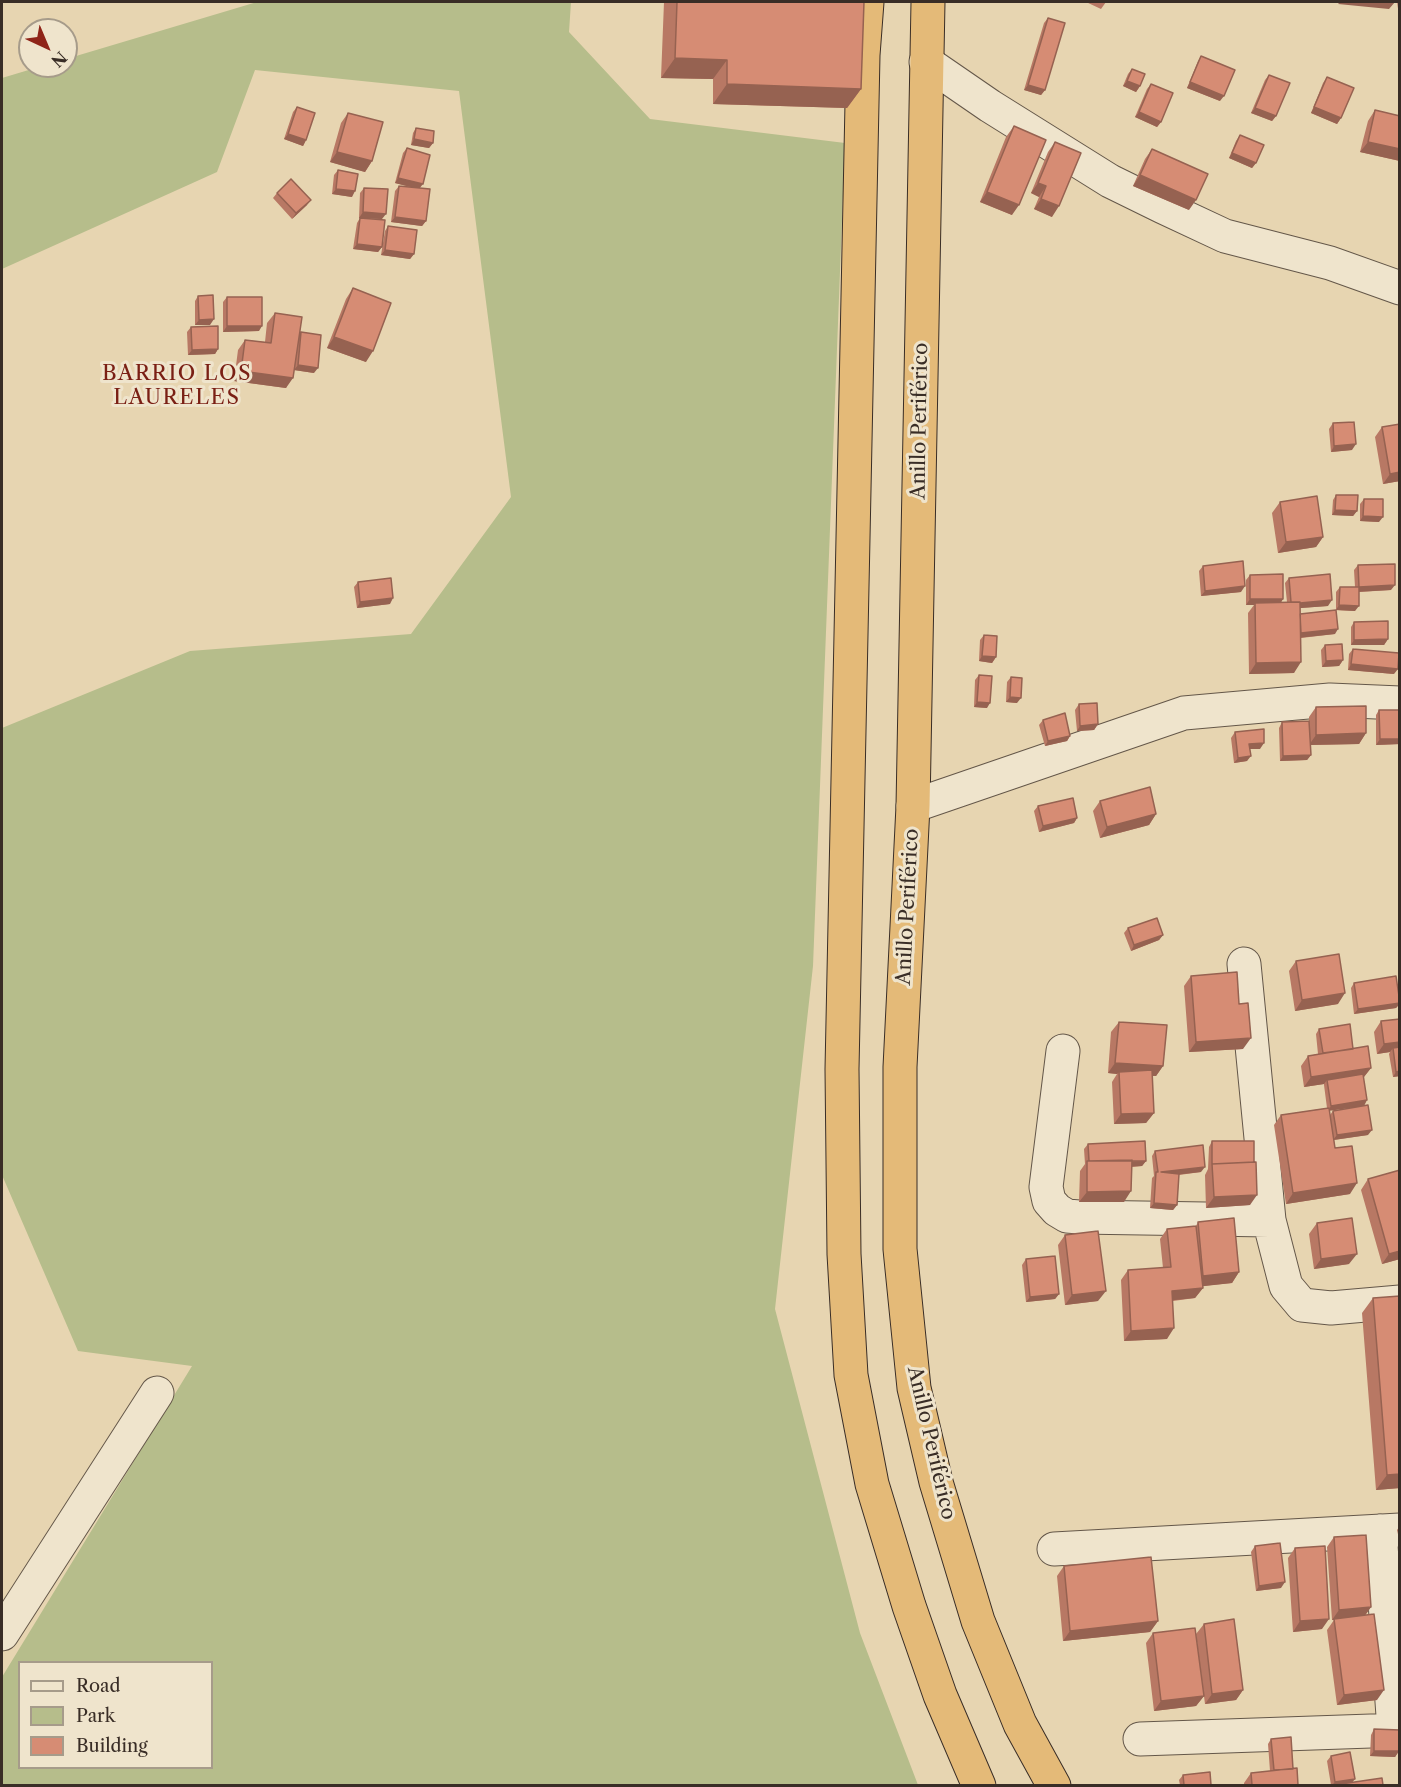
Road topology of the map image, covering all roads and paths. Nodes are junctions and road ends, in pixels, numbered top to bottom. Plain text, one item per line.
1 (867, 2) edge
2 (928, 2) edge
3 (926, 62) junction
4 (1400, 288) edge
5 (1400, 703) edge
6 (913, 806) junction
7 (1244, 964) dead end
8 (1063, 1051) dead end
9 (1269, 1221) junction
10 (1400, 1302) edge
11 (157, 1394) dead end
12 (1390, 1531) edge
13 (1054, 1549) dead end
14 (2, 1634) edge
15 (1397, 1730) edge
16 (1140, 1739) dead end
17 (979, 1785) edge
18 (1054, 1785) edge

1 - 17 highway
2 - 3 highway, Anillo Periférico
3 - 4 street
3 - 6 highway, Anillo Periférico
5 - 6 street
6 - 18 highway, Anillo Periférico
7 - 9 street
8 - 9 street
9 - 10 street
11 - 14 street
12 - 13 street
12 - 15 street
15 - 16 street

